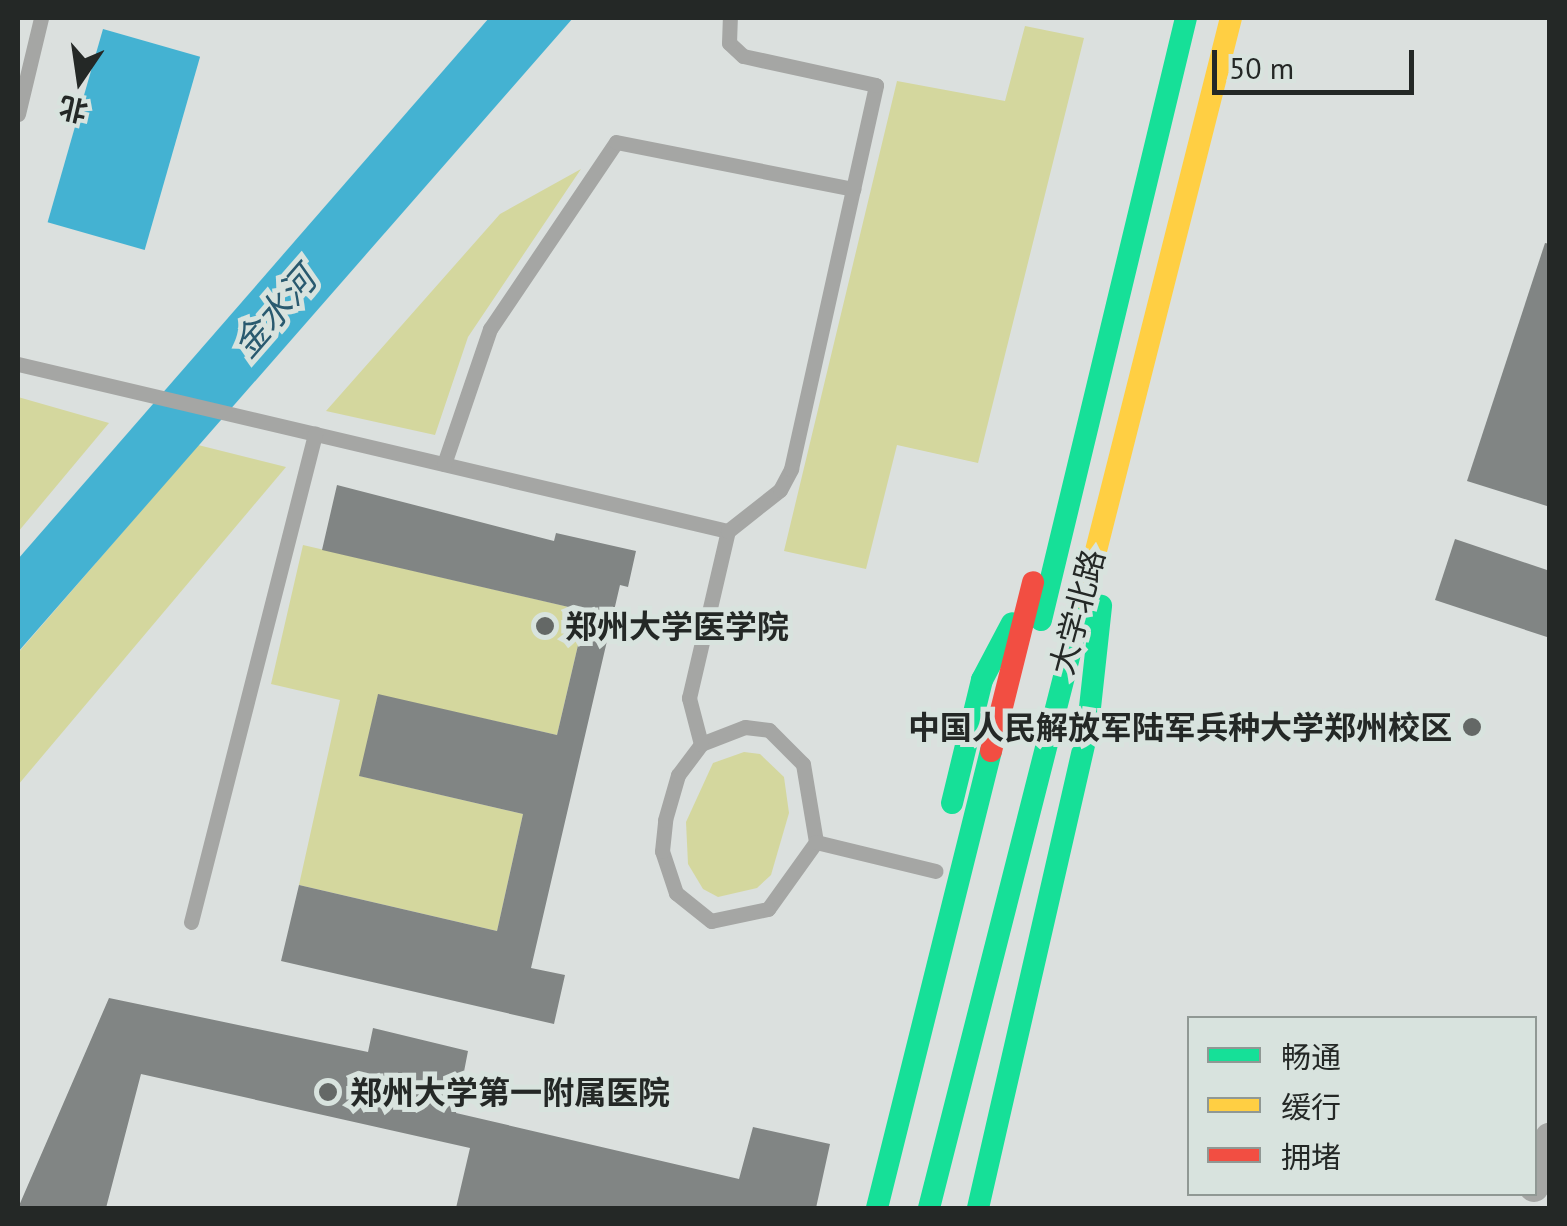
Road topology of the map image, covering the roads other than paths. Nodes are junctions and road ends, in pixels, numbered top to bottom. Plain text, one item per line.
1 (42, 18) edge
2 (730, 18) edge
3 (1186, 18) edge
4 (1231, 18) edge
5 (18, 114) edge
6 (853, 189) junction
7 (18, 364) edge
8 (1097, 371) junction
9 (1139, 384) junction
10 (315, 434) junction
11 (444, 464) junction
12 (728, 532) junction
13 (1032, 586) junction
14 (1101, 606) junction
15 (701, 744) junction
16 (816, 842) junction
17 (936, 871) junction
18 (191, 922) dead end
19 (1550, 1137) edge
20 (1537, 1180) edge
21 (854, 1208) edge
22 (877, 1208) edge
23 (902, 1208) edge
24 (929, 1208) edge
25 (953, 1208) edge
26 (978, 1208) edge

1 - 5 lane
2 - 6 lane
3 - 8 main road, 大学北路
4 - 9 main road, 大学北路
6 - 11 lane
6 - 12 lane
7 - 10 lane
8 - 13 main road
8 - 23 main road, 大学北路
9 - 14 main road
9 - 24 main road, 大学北路
10 - 11 lane
10 - 18 lane
11 - 12 lane
12 - 15 lane
13 - 17 main road
13 - 22 main road
14 - 25 main road
14 - 26 main road
15 - 16 lane
15 - 16 lane
16 - 17 lane
17 - 21 main road
19 - 20 street

